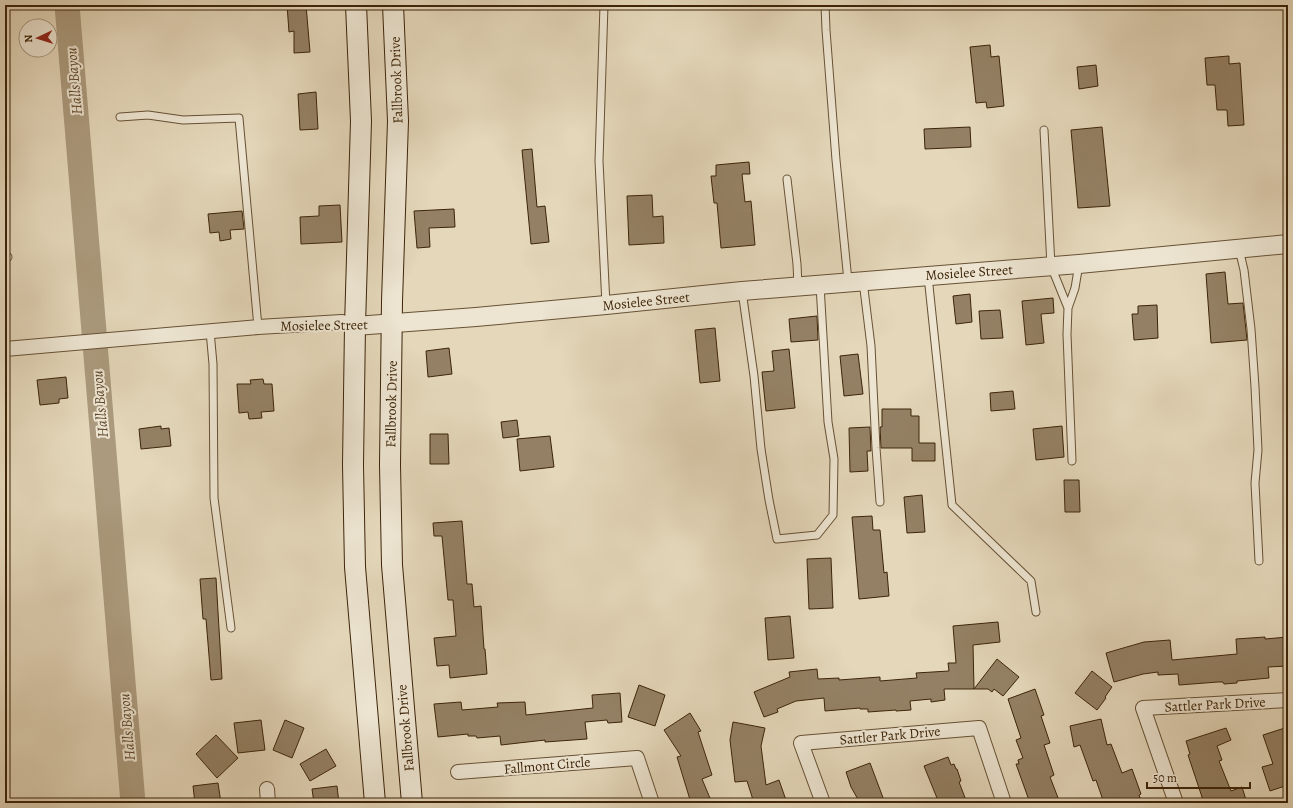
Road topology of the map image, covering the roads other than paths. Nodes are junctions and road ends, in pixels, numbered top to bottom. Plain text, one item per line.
1 (356, 5) edge
2 (393, 5) edge
3 (604, 5) edge
4 (825, 5) edge
5 (120, 117) dead end
6 (1044, 130) dead end
7 (787, 179) dead end
8 (1288, 244) edge
9 (1239, 248) junction
10 (1079, 264) junction
11 (1051, 266) junction
12 (928, 275) junction
13 (856, 281) junction
14 (820, 284) junction
15 (798, 286) junction
16 (742, 291) junction
17 (606, 306) junction
18 (1068, 308) junction
19 (392, 323) junction
20 (355, 326) junction
21 (258, 327) junction
22 (210, 331) junction
23 (5, 349) edge
24 (1072, 461) dead end
25 (880, 502) dead end
26 (1259, 561) dead end
27 (1036, 612) dead end
28 (231, 628) dead end
29 (1288, 700) edge
30 (458, 772) dead end
31 (375, 803) edge
32 (412, 803) edge
33 (652, 803) edge
34 (823, 803) edge
35 (1004, 803) edge
36 (1176, 803) edge

1 - 20 main road
2 - 19 main road, Fallbrook Drive
3 - 17 lane
4 - 13 lane
5 - 21 lane
6 - 11 lane
7 - 15 lane
8 - 9 street, Mosielee Street
9 - 10 street, Mosielee Street
9 - 26 lane
10 - 11 street, Mosielee Street
10 - 18 lane
11 - 12 street, Mosielee Street
11 - 18 lane
12 - 13 street, Mosielee Street
12 - 27 lane
13 - 14 street, Mosielee Street
13 - 25 lane
14 - 15 street, Mosielee Street
14 - 16 lane
15 - 16 street, Mosielee Street
16 - 17 street, Mosielee Street
17 - 19 street, Mosielee Street
18 - 24 lane
19 - 20 street, Mosielee Street
19 - 32 main road, Fallbrook Drive
20 - 21 street, Mosielee Street
20 - 31 main road
21 - 22 street, Mosielee Street
22 - 23 street, Mosielee Street
22 - 28 lane
29 - 36 street, Sattler Park Drive
30 - 33 street, Fallmont Circle
34 - 35 street, Sattler Park Drive

